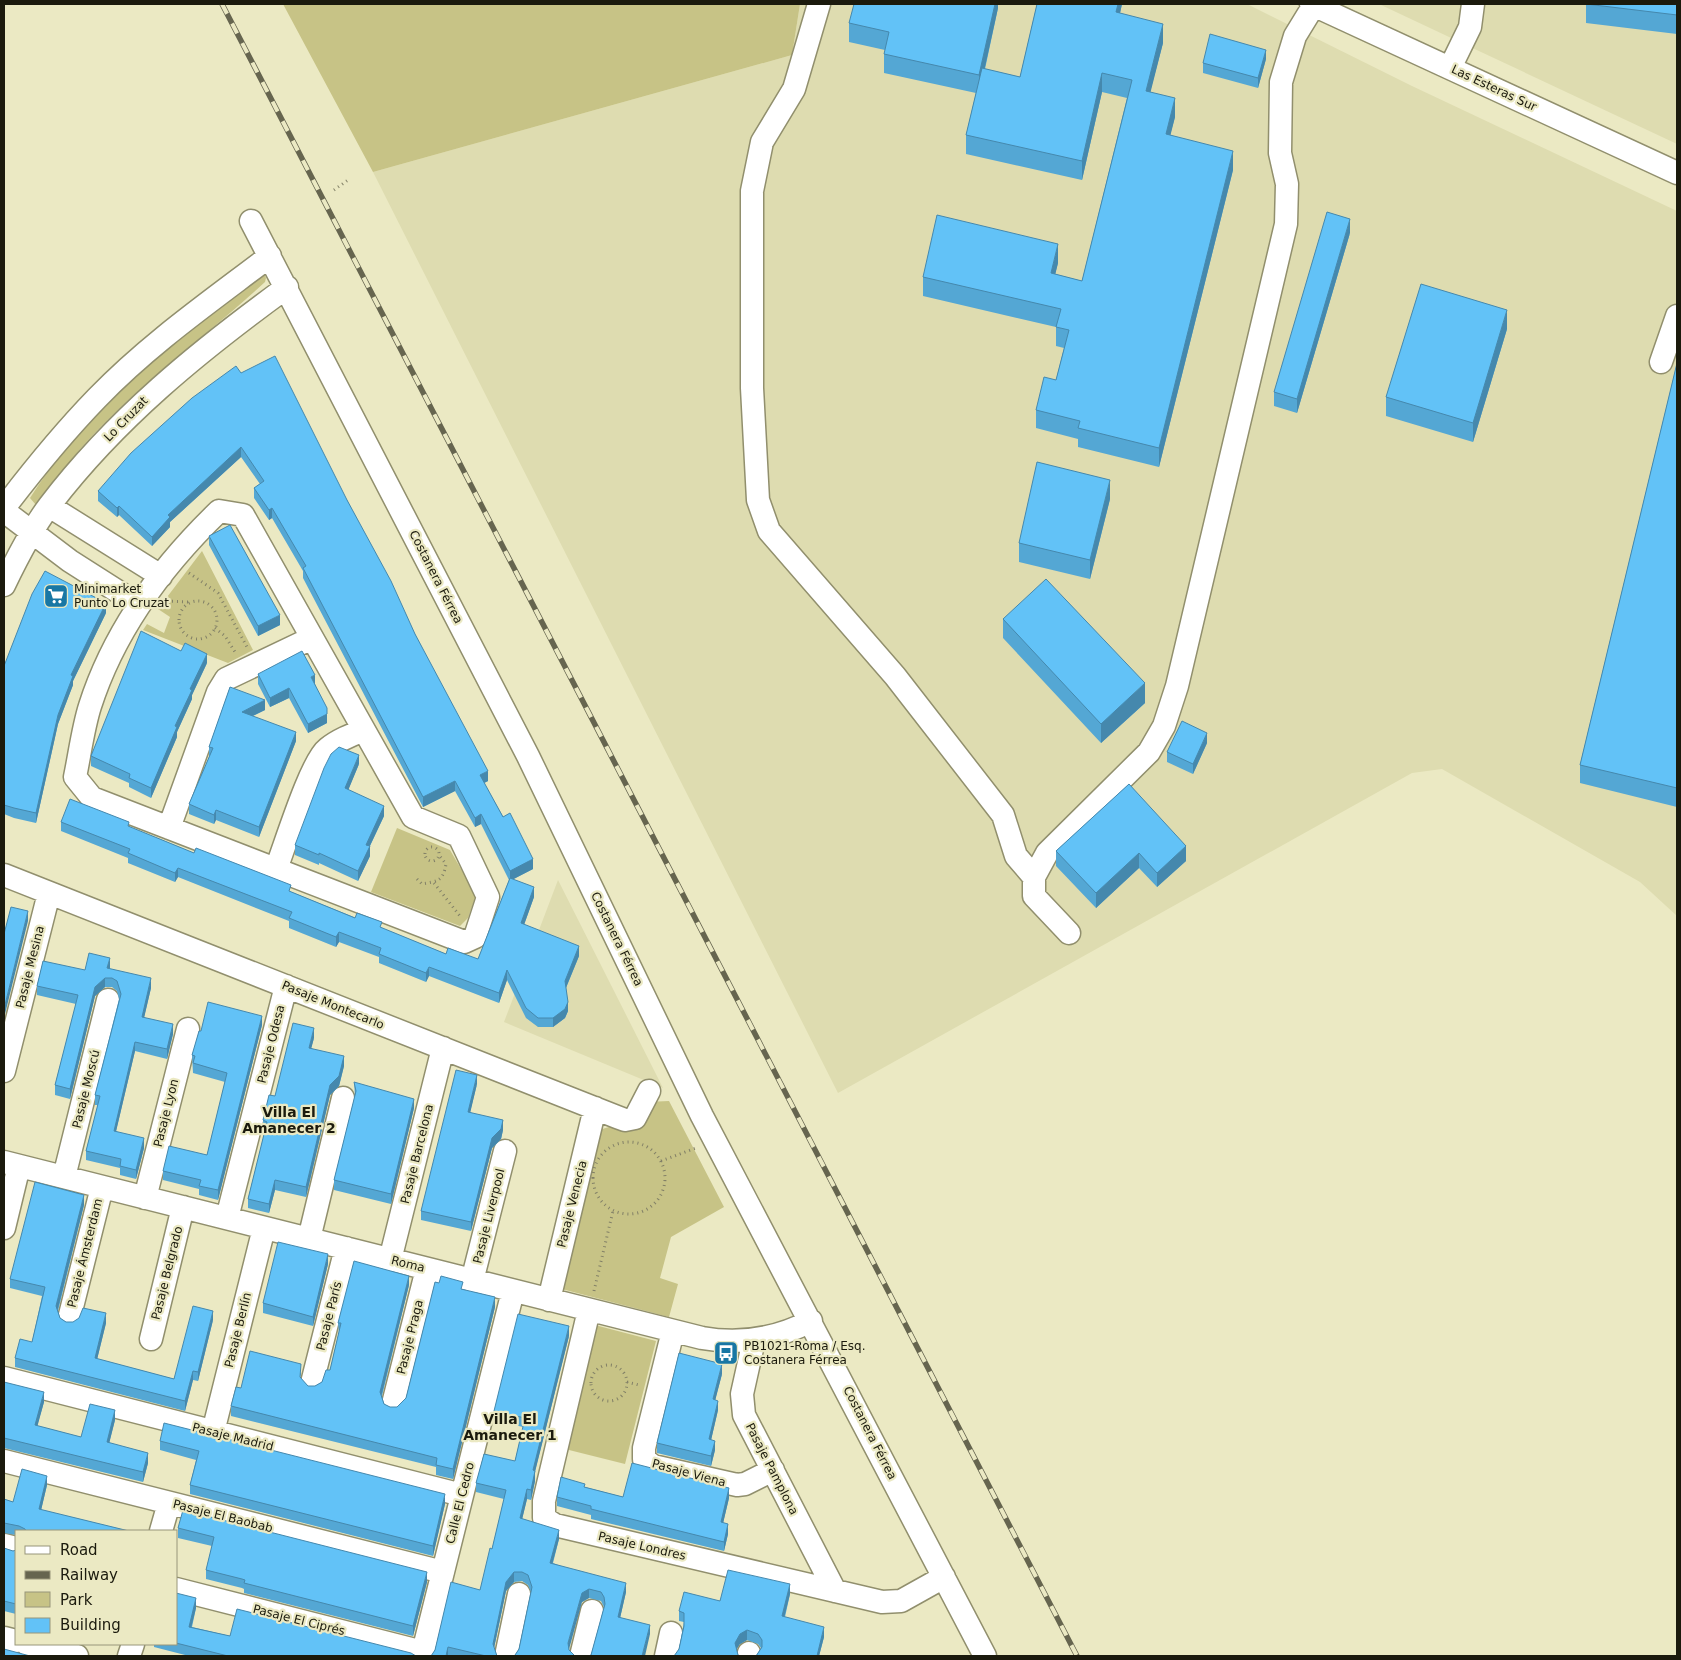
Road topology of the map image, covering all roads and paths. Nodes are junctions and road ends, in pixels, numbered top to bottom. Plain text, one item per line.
1 (819, 4) edge
2 (1312, 4) edge
3 (1472, 4) edge
4 (1450, 68) junction
5 (1677, 172) edge
6 (348, 180) dead end
7 (334, 190) dead end
8 (251, 221) dead end
9 (270, 256) junction
10 (287, 287) junction
11 (1677, 316) edge
12 (1661, 362) dead end
13 (48, 506) junction
14 (4, 510) edge
15 (31, 532) junction
16 (94, 535) junction
17 (70, 561) junction
18 (167, 569) junction
19 (4, 585) edge
20 (139, 605) junction
21 (215, 628) junction
22 (312, 638) junction
23 (247, 660) junction
24 (364, 730) junction
25 (169, 828) junction
26 (438, 854) junction
27 (276, 869) junction
28 (4, 875) edge
29 (1034, 877) junction
30 (416, 879) dead end
31 (434, 884) junction
32 (49, 893) junction
33 (1069, 933) dead end
34 (467, 940) junction
35 (286, 986) junction
36 (108, 1000) dead end
37 (188, 1029) dead end
38 (443, 1048) junction
39 (4, 1070) edge
40 (648, 1091) dead end
41 (343, 1098) dead end
42 (595, 1108) junction
43 (716, 1140) junction
44 (505, 1151) dead end
45 (661, 1161) junction
46 (11, 1164) edge
47 (64, 1177) junction
48 (102, 1187) junction
49 (145, 1198) junction
50 (183, 1208) junction
51 (613, 1211) junction
52 (227, 1218) junction
53 (4, 1228) edge
54 (264, 1228) junction
55 (308, 1239) junction
56 (346, 1248) junction
57 (390, 1260) junction
58 (427, 1269) junction
59 (472, 1281) junction
60 (514, 1291) junction
61 (549, 1300) junction
62 (589, 1310) junction
63 (69, 1319) dead end
64 (811, 1321) junction
65 (672, 1331) junction
66 (151, 1338) dead end
67 (754, 1340) junction
68 (4, 1378) edge
69 (312, 1383) dead end
70 (606, 1402) joint
71 (393, 1404) dead end
72 (213, 1432) junction
73 (4, 1460) edge
74 (773, 1470) junction
75 (462, 1495) junction
76 (169, 1503) junction
77 (161, 1530) edge
78 (443, 1572) junction
79 (944, 1577) junction
80 (178, 1590) edge
81 (835, 1591) junction
82 (519, 1594) dead end
83 (592, 1610) dead end
84 (671, 1633) dead end
85 (38, 1649) edge
86 (422, 1654) edge
87 (76, 1656) edge
88 (506, 1656) edge
89 (581, 1656) edge
90 (666, 1656) edge
91 (985, 1656) edge

1 - 29 street
2 - 4 street, Las Esteras Sur
2 - 29 street
3 - 4 street
4 - 5 street, Las Esteras Sur
6 - 7 path
8 - 9 street, Costanera Férrea
9 - 10 street, Costanera Férrea
9 - 14 street
10 - 13 street, Lo Cruzat
10 - 43 street, Costanera Férrea
11 - 12 street
13 - 15 street, Lo Cruzat
13 - 16 street
14 - 15 street
15 - 17 street
15 - 19 street, Lo Cruzat
16 - 17 street
16 - 18 street
17 - 20 street
18 - 20 street
18 - 22 street
18 - 23 path
20 - 25 street
21 - 21 path
21 - 23 path
22 - 23 street
22 - 24 street
23 - 25 street
24 - 27 street
24 - 34 street
25 - 27 street
26 - 26 path
26 - 31 path
27 - 34 street
28 - 32 street, Pasaje Montecarlo
29 - 33 street
30 - 31 path
31 - 34 path
32 - 35 street, Pasaje Montecarlo
32 - 39 street, Pasaje Mesina
35 - 38 street, Pasaje Montecarlo
35 - 52 street, Pasaje Odesa
36 - 47 street, Pasaje Moscú
37 - 49 street, Pasaje Lyon
38 - 42 street, Pasaje Montecarlo
38 - 57 street, Pasaje Barcelona
40 - 42 street, Pasaje Montecarlo
41 - 55 street
42 - 61 street, Pasaje Venecia
43 - 45 path
43 - 64 street, Costanera Férrea
44 - 59 street, Pasaje Liverpool
45 - 51 path
45 - 51 path
46 - 47 street, Roma
46 - 53 street
47 - 48 street, Roma
48 - 49 street, Roma
48 - 63 street, Pasaje Ámsterdam
49 - 50 street, Roma
50 - 52 street, Roma
50 - 66 street, Pasaje Belgrado
51 - 62 path
52 - 54 street, Roma
54 - 55 street, Roma
54 - 72 street, Pasaje Berlín
55 - 56 street, Roma
56 - 57 street, Roma
56 - 69 street, Pasaje París
57 - 58 street, Roma
58 - 59 street, Roma
58 - 71 street, Pasaje Praga
59 - 60 street, Roma
60 - 61 street, Roma
60 - 75 street, Calle El Cedro
61 - 62 street, Roma
62 - 65 street, Roma
62 - 81 street, Pasaje Londres
64 - 67 street, Roma
64 - 79 street, Costanera Férrea
65 - 67 street, Roma
65 - 74 street, Pasaje Viena
67 - 74 street, Pasaje Pamplona
68 - 72 street, Pasaje Madrid
70 - 70 path
72 - 75 street, Pasaje Madrid
73 - 76 street, Pasaje El Baobab
74 - 81 street, Pasaje Pamplona
75 - 78 street, Calle El Cedro
76 - 77 street
76 - 78 street, Pasaje El Baobab
78 - 86 street, Calle El Cedro
79 - 81 street, Pasaje Londres
79 - 91 street, Costanera Férrea
80 - 86 street, Pasaje El Ciprés
82 - 88 street
83 - 89 street
84 - 90 street
85 - 87 street

